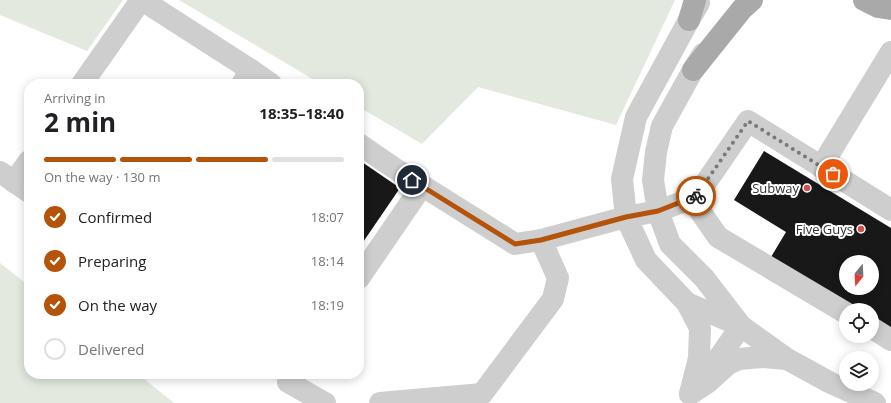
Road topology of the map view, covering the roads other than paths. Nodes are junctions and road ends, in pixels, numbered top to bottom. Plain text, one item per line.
1 (142, 0) edge
2 (701, 0) edge
3 (738, 0) edge
4 (752, 0) edge
5 (864, 0) edge
6 (878, 0) edge
7 (891, 9) edge
8 (692, 10) edge
9 (891, 52) edge
10 (693, 70) junction
11 (246, 77) edge
12 (86, 79) edge
13 (364, 147) edge
14 (821, 166) junction
15 (24, 168) edge
16 (14, 182) edge
17 (422, 186) junction
18 (691, 198) junction
19 (891, 210) edge
20 (658, 211) junction
21 (626, 217) junction
22 (541, 240) junction
23 (364, 271) edge
24 (687, 303) junction
25 (839, 309) edge
26 (741, 326) junction
27 (879, 332) edge
28 (891, 340) edge
29 (787, 359) junction
30 (289, 379) edge
31 (687, 399) edge
32 (325, 403) edge
33 (380, 403) edge
34 (875, 403) edge

1 - 11 street
1 - 12 street
2 - 8 street
3 - 10 street
4 - 10 main road
5 - 7 main road
6 - 7 main road
8 - 21 street
9 - 14 street
10 - 20 street
13 - 17 street
14 - 18 street
14 - 19 street
15 - 16 street
17 - 22 street
17 - 23 street
18 - 20 street
18 - 25 street
20 - 21 street
20 - 26 street
21 - 22 street
21 - 24 street
22 - 33 street
24 - 26 street
24 - 31 street
26 - 29 street
26 - 31 street
27 - 28 street
29 - 31 street
29 - 34 street
30 - 32 street

